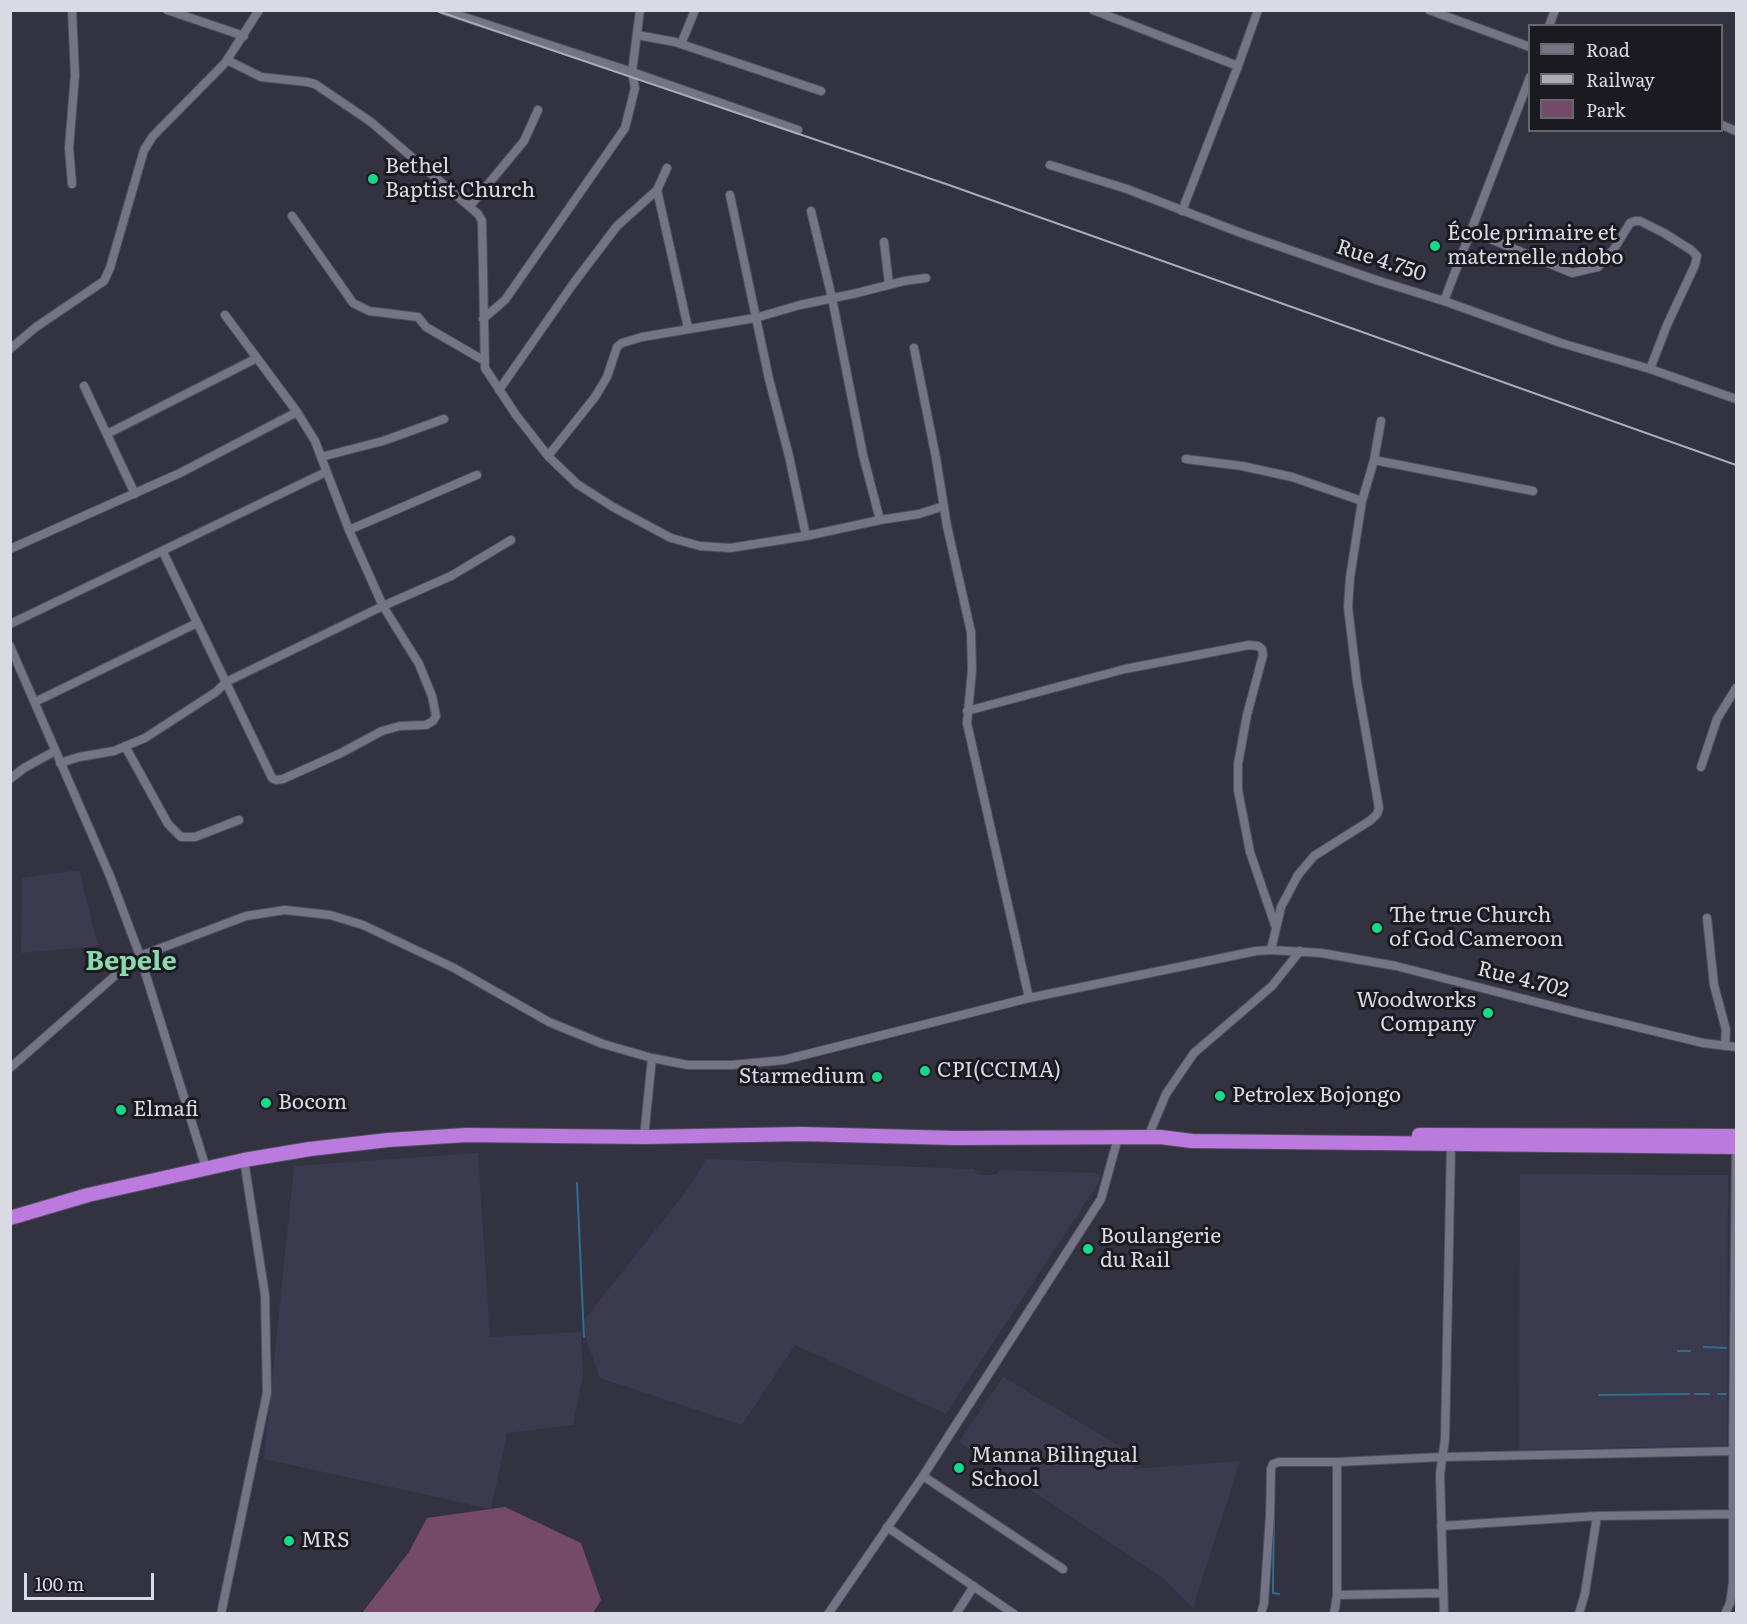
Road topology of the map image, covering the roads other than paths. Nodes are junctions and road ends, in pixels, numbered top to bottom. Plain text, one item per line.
1 (72, 10) edge
2 (167, 10) edge
3 (259, 10) edge
4 (443, 10) edge
5 (640, 10) edge
6 (695, 10) edge
7 (1093, 10) edge
8 (1257, 10) edge
9 (1429, 10) edge
10 (637, 35) junction
11 (244, 36) junction
12 (681, 44) junction
13 (1528, 46) edge
14 (227, 60) junction
15 (1238, 66) junction
16 (632, 72) junction
17 (1528, 82) edge
18 (821, 91) dead end
19 (538, 110) dead end
20 (1723, 125) edge
21 (798, 130) dead end
22 (1737, 131) edge
23 (1050, 165) dead end
24 (668, 168) dead end
25 (72, 184) dead end
26 (657, 190) junction
27 (730, 195) dead end
28 (470, 206) junction
29 (1182, 211) junction
30 (811, 212) dead end
31 (292, 216) dead end
32 (1471, 231) junction
33 (884, 242) dead end
34 (926, 278) dead end
35 (889, 284) junction
36 (832, 298) junction
37 (1444, 301) junction
38 (225, 315) dead end
39 (755, 318) junction
40 (483, 319) junction
41 (687, 328) junction
42 (914, 348) dead end
43 (10, 349) edge
44 (257, 358) junction
45 (483, 360) junction
46 (1650, 369) junction
47 (84, 386) dead end
48 (499, 390) junction
49 (1737, 399) edge
50 (297, 412) junction
51 (444, 419) dead end
52 (1381, 421) dead end
53 (106, 434) junction
54 (548, 456) junction
55 (321, 457) junction
56 (1186, 459) dead end
57 (1374, 460) junction
58 (326, 472) junction
59 (477, 475) dead end
60 (1533, 491) dead end
61 (135, 494) junction
62 (1362, 501) junction
63 (944, 506) junction
64 (880, 520) junction
65 (349, 530) junction
66 (806, 536) junction
67 (511, 540) dead end
68 (10, 549) edge
69 (163, 552) junction
70 (383, 606) junction
71 (197, 623) junction
72 (10, 624) edge
73 (10, 646) edge
74 (226, 682) junction
75 (1737, 688) edge
76 (35, 702) junction
77 (967, 711) junction
78 (125, 746) junction
79 (55, 751) junction
80 (60, 763) junction
81 (1701, 767) dead end
82 (10, 779) edge
83 (239, 820) dead end
84 (1707, 918) dead end
85 (1276, 928) junction
86 (1271, 950) junction
87 (1300, 951) junction
88 (140, 956) junction
89 (1029, 998) junction
90 (1725, 1046) junction
91 (1737, 1047) edge
92 (652, 1058) junction
93 (10, 1068) edge
94 (1737, 1136) edge
95 (644, 1137) junction
96 (1154, 1137) junction
97 (1118, 1138) junction
98 (1531, 1140) junction
99 (1451, 1145) junction
100 (1737, 1147) edge
101 (244, 1160) junction
102 (206, 1168) junction
103 (10, 1218) edge
104 (1732, 1451) junction
105 (1442, 1457) junction
106 (1337, 1462) junction
107 (923, 1476) junction
108 (1732, 1514) junction
109 (1597, 1516) junction
110 (1441, 1526) junction
111 (887, 1527) junction
112 (1063, 1569) dead end
113 (974, 1587) junction
114 (1443, 1593) junction
115 (1337, 1595) junction
116 (1729, 1613) edge
117 (221, 1614) edge
118 (828, 1614) edge
119 (956, 1614) edge
120 (1014, 1614) edge
121 (1261, 1614) edge
122 (1334, 1614) edge
123 (1444, 1614) edge
124 (1579, 1614) edge

1 - 25 street
2 - 11 street
3 - 11 street
4 - 16 street
5 - 10 street
6 - 12 street
7 - 15 street
8 - 15 street
9 - 13 street
10 - 12 street
10 - 16 street
11 - 14 street
12 - 18 street
14 - 28 street
14 - 43 street
15 - 29 street
16 - 21 street
16 - 40 street
17 - 32 street
19 - 28 street
20 - 22 street
23 - 29 street, Rue 4.750
24 - 26 street
26 - 41 street
26 - 48 street
27 - 39 street
28 - 40 street
29 - 37 street, Rue 4.750
30 - 36 street
31 - 45 street
32 - 37 street
32 - 46 street
33 - 35 street
34 - 35 street
35 - 36 street
36 - 39 street
36 - 64 street
37 - 46 street, Rue 4.750
38 - 44 street
39 - 41 street
39 - 66 street
40 - 45 street
41 - 54 street
42 - 63 street
44 - 50 street
44 - 53 street
45 - 48 street
46 - 49 street, Rue 4.750
47 - 53 street
48 - 54 street
50 - 55 street
50 - 61 street
51 - 55 street
52 - 57 street
53 - 61 street
54 - 66 street
55 - 58 street
56 - 62 street
57 - 60 street
57 - 62 street
58 - 65 street
58 - 69 street
59 - 65 street
61 - 68 street
62 - 85 street
63 - 64 street
63 - 77 street
64 - 66 street
65 - 70 street
67 - 70 street
69 - 71 street
69 - 72 street
70 - 74 street
70 - 74 street
71 - 74 street
71 - 76 street
73 - 76 street
74 - 78 street
75 - 81 street
76 - 79 street
77 - 85 street
77 - 89 street
78 - 80 street
78 - 83 street
79 - 80 street
79 - 82 street
80 - 88 street
84 - 90 street
85 - 86 street
86 - 87 street, Rue 4.702
86 - 89 street, Rue 4.702
87 - 90 street, Rue 4.702
87 - 96 street
88 - 92 street, Rue 4.702
88 - 93 street, Rue 4.702
88 - 102 street
89 - 92 street, Rue 4.702
90 - 91 street, Rue 4.702
92 - 95 street
94 - 98 highway
95 - 97 highway
95 - 101 highway
96 - 97 highway
96 - 98 highway
96 - 99 highway
97 - 107 street
98 - 99 highway
98 - 100 highway
99 - 105 street
100 - 104 street
101 - 102 highway
101 - 117 street
102 - 103 highway
104 - 105 street
104 - 108 street
105 - 106 street
105 - 110 street
106 - 115 street
106 - 121 street
107 - 111 street
107 - 112 street
108 - 109 street
108 - 116 street
109 - 110 street
109 - 124 street
110 - 114 street
111 - 113 street
111 - 118 street
113 - 119 street
113 - 120 street
114 - 115 street
114 - 123 street
115 - 122 street

